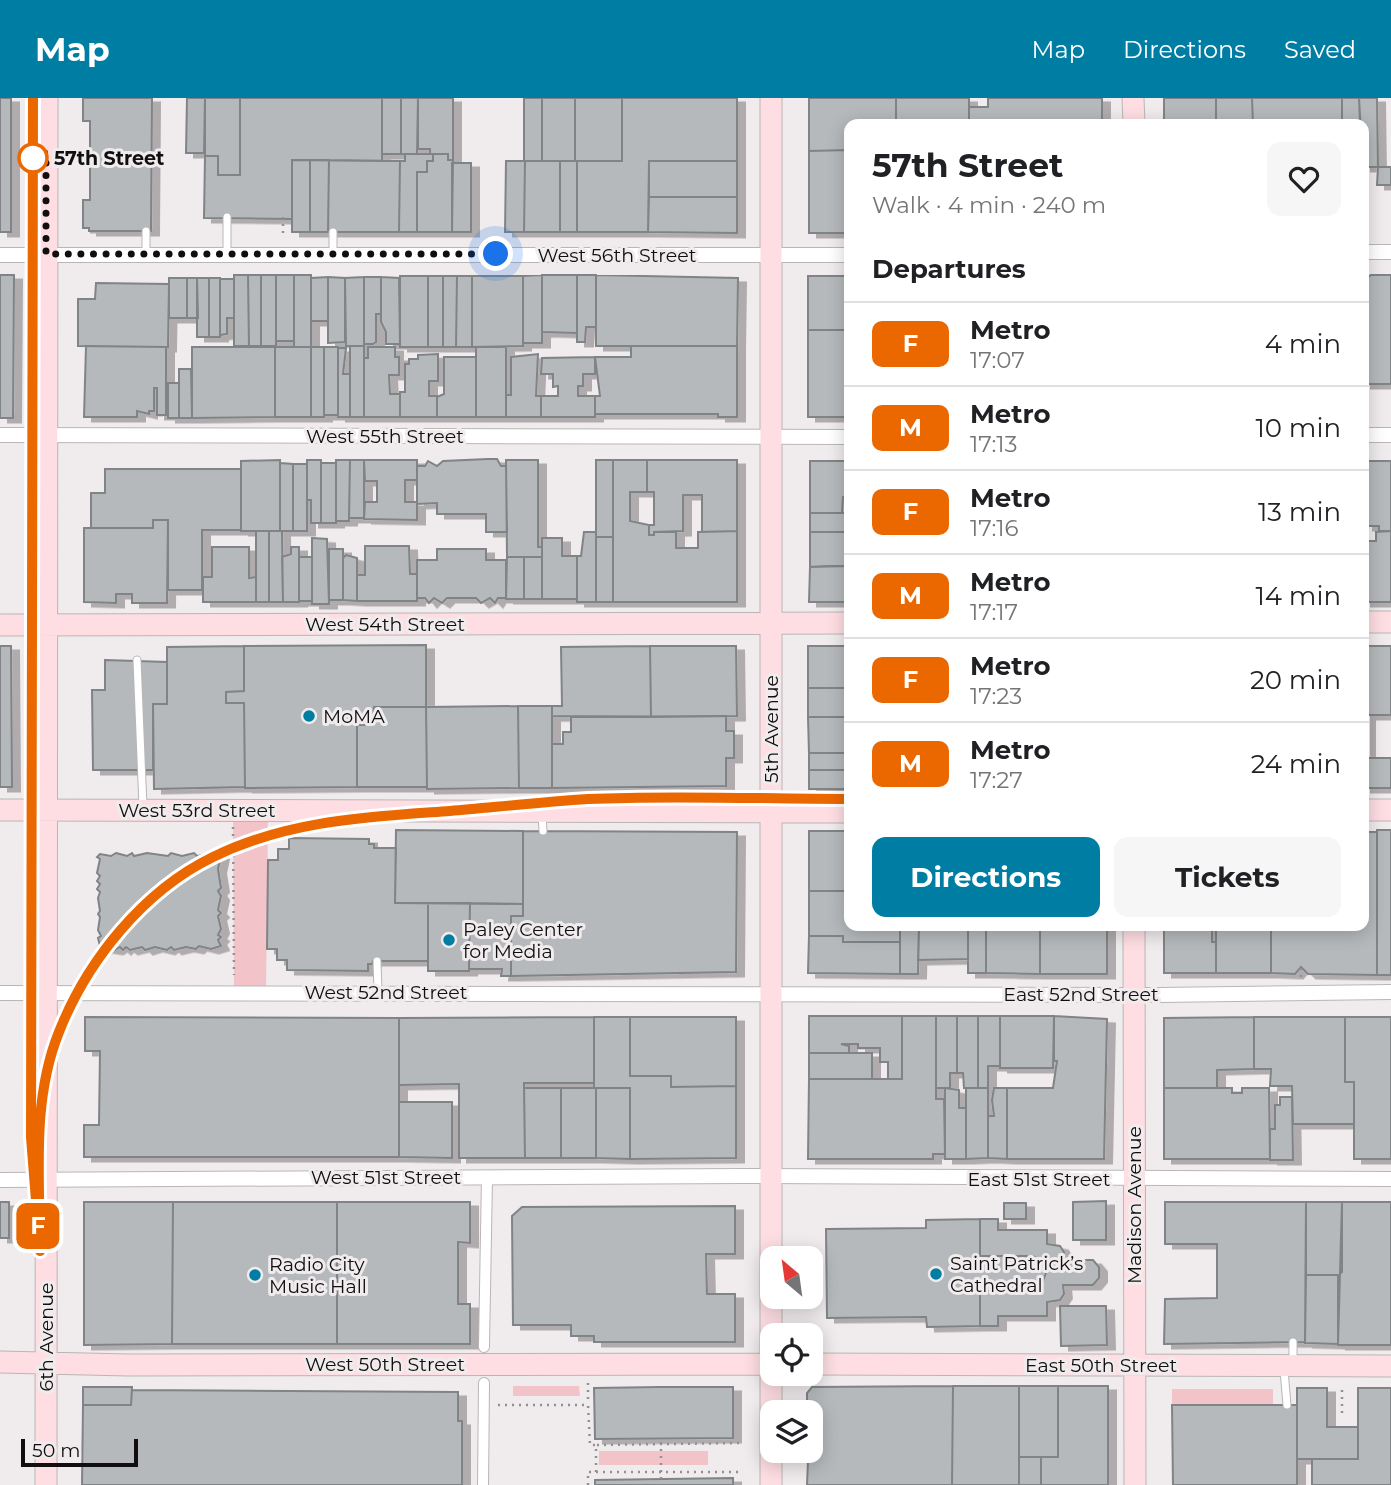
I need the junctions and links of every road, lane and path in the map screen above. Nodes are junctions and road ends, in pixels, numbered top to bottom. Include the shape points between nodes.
1 (47, 98) edge
2 (771, 98) edge
3 (1133, 98) edge
4 (1134, 119) edge
5 (227, 217) dead end
6 (283, 217) dead end
7 (145, 231) dead end
8 (333, 232) dead end
9 (283, 233) dead end
10 (1369, 252) edge
11 (1391, 252) edge
12 (46, 254) junction
13 (227, 254) junction
14 (333, 254) junction
15 (0, 255) edge
16 (146, 255) junction
17 (771, 255) junction
18 (844, 255) edge
19 (0, 435) edge
20 (45, 435) junction
21 (1369, 435) edge
22 (1391, 435) edge
23 (770, 438) junction
24 (844, 438) edge
25 (1369, 622) edge
26 (1391, 622) edge
27 (771, 623) junction
28 (844, 623) edge
29 (0, 625) edge
30 (45, 625) junction
31 (137, 660) dead end
32 (143, 809) junction
33 (0, 810) edge
34 (45, 810) junction
35 (233, 810) junction
36 (1369, 810) edge
37 (1391, 810) edge
38 (771, 812) junction
39 (844, 812) edge
40 (1134, 931) edge
41 (377, 961) dead end
42 (1301, 967) dead end
43 (234, 975) dead end
44 (1301, 977) dead end
45 (378, 992) junction
46 (1391, 992) edge
47 (0, 993) edge
48 (46, 993) junction
49 (771, 993) junction
50 (1134, 994) junction
51 (487, 1177) junction
52 (771, 1177) junction
53 (1391, 1178) edge
54 (1135, 1179) junction
55 (0, 1180) edge
56 (46, 1180) junction
57 (771, 1323) edge
58 (1293, 1342) dead end
59 (484, 1347) dead end
60 (0, 1362) edge
61 (46, 1362) junction
62 (760, 1364) edge
63 (823, 1364) edge
64 (1135, 1366) junction
65 (1288, 1366) junction
66 (1391, 1366) edge
67 (588, 1379) dead end
68 (1342, 1381) dead end
69 (484, 1383) dead end
70 (771, 1386) edge
71 (484, 1405) junction
72 (588, 1405) junction
73 (1287, 1405) dead end
74 (1342, 1413) dead end
75 (661, 1438) dead end
76 (740, 1443) dead end
77 (596, 1445) junction
78 (661, 1445) junction
79 (596, 1472) junction
80 (661, 1472) junction
81 (740, 1472) dead end
82 (661, 1479) dead end
83 (46, 1485) edge
84 (483, 1485) edge
85 (588, 1485) edge
86 (771, 1485) edge
87 (1135, 1485) edge

1 - 12 main road, 6th Avenue
2 - 17 main road, 5th Avenue
3 - 4 main road
5 - 13 lane
6 - 9 path
7 - 16 lane
8 - 14 lane
10 - 11 street
12 - 15 street, West 56th Street
12 - 16 street, West 56th Street
12 - 20 main road, 6th Avenue
13 - 14 street, West 56th Street
13 - 16 street, West 56th Street
14 - 17 street, West 56th Street
17 - 18 street, West 56th Street
17 - 23 main road, 5th Avenue
19 - 20 street, West 55th Street
20 - 23 street, West 55th Street
20 - 30 main road, 6th Avenue
21 - 22 street
23 - 24 street, West 55th Street
23 - 27 main road, 5th Avenue
25 - 26 main road
27 - 28 main road, West 54th Street
27 - 30 main road, West 54th Street
27 - 38 main road, 5th Avenue
29 - 30 main road, West 54th Street
30 - 34 main road, 6th Avenue
31 - 32 lane
32 - 34 main road, West 53rd Street
32 - 35 main road, West 53rd Street
33 - 34 main road, West 53rd Street
34 - 48 main road, 6th Avenue
35 - 38 main road, West 53rd Street via 542,821
35 - 43 path
36 - 37 main road
38 - 39 main road, West 53rd Street
38 - 49 main road, 5th Avenue
40 - 50 main road, Madison Avenue
41 - 45 lane
42 - 44 path
45 - 48 street, West 52nd Street
45 - 49 street, West 52nd Street
46 - 50 street, East 52nd Street
47 - 48 street, West 52nd Street
48 - 56 main road, 6th Avenue
49 - 50 street, East 52nd Street
49 - 52 main road, 5th Avenue
50 - 54 main road, Madison Avenue
51 - 52 street, West 51st Street
51 - 56 street, West 51st Street
51 - 59 street
52 - 54 street, East 51st Street
52 - 57 main road, 5th Avenue
53 - 54 street, East 51st Street
54 - 64 main road, Madison Avenue
55 - 56 street, West 51st Street
56 - 61 main road, 6th Avenue
58 - 65 lane
60 - 61 main road, West 50th Street
61 - 62 main road, West 50th Street
61 - 83 main road, 6th Avenue
63 - 64 main road, East 50th Street
64 - 65 main road, East 50th Street
64 - 87 main road, Madison Avenue
65 - 66 main road, East 50th Street
65 - 73 lane
67 - 72 path
68 - 74 path
69 - 71 street
70 - 86 main road, 5th Avenue
71 - 72 path
71 - 84 street
72 - 77 path via 590,1445
75 - 78 path
76 - 78 path
77 - 78 path
77 - 79 path
78 - 80 path
79 - 80 path
79 - 85 path via 588,1472
80 - 81 path
80 - 82 path

